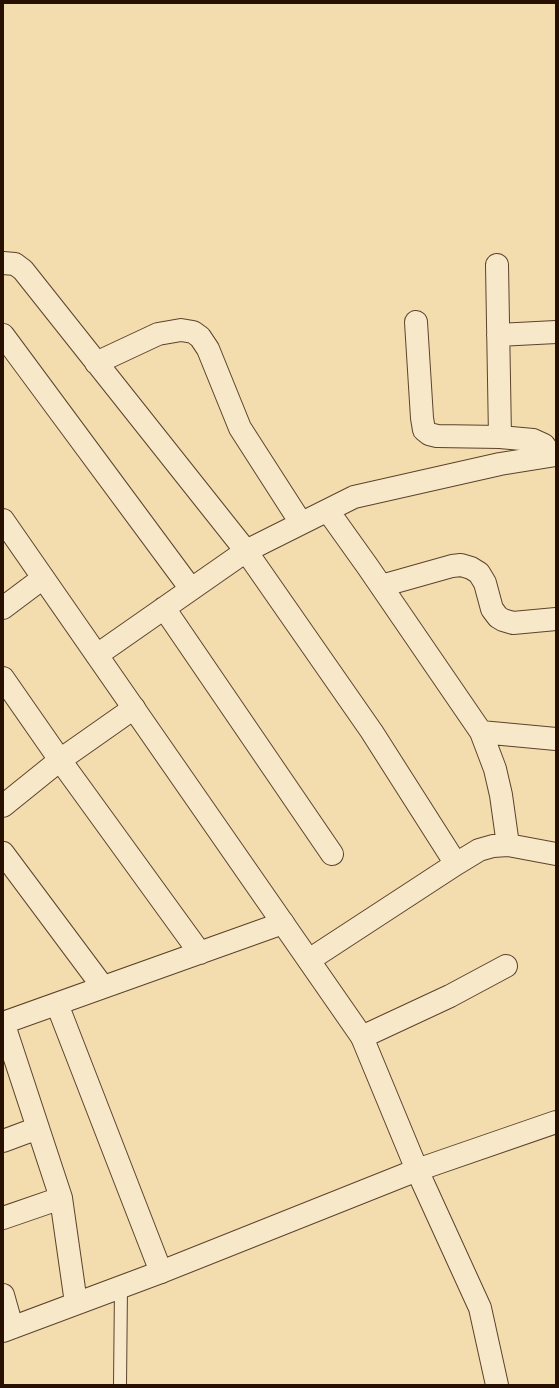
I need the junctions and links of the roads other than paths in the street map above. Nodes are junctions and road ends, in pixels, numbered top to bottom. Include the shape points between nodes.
1 (3, 263) edge
2 (497, 266) dead end
3 (416, 322) dead end
4 (556, 332) edge
5 (3, 335) edge
6 (498, 336) junction
7 (96, 363) junction
8 (500, 437) junction
9 (553, 455) edge
10 (328, 511) junction
11 (3, 520) edge
12 (302, 523) junction
13 (246, 551) junction
14 (43, 578) junction
15 (381, 586) junction
16 (191, 589) junction
17 (3, 608) edge
18 (164, 608) junction
19 (556, 619) edge
20 (97, 655) junction
21 (3, 678) edge
22 (134, 708) junction
23 (481, 732) junction
24 (556, 739) edge
25 (60, 760) junction
26 (3, 806) edge
27 (508, 845) junction
28 (3, 853) edge
29 (332, 854) dead end
30 (556, 854) edge
31 (456, 864) junction
32 (284, 923) junction
33 (200, 953) junction
34 (309, 960) junction
35 (506, 966) dead end
36 (103, 987) junction
37 (57, 1004) junction
38 (3, 1022) edge
39 (362, 1037) junction
40 (556, 1122) edge
41 (38, 1128) junction
42 (3, 1140) edge
43 (417, 1170) junction
44 (61, 1198) junction
45 (3, 1218) edge
46 (161, 1272) junction
47 (121, 1287) junction
48 (3, 1295) edge
49 (76, 1303) junction
50 (7, 1329) edge
51 (120, 1385) edge
52 (497, 1385) edge

1 - 7 street via 15,264 23,270
2 - 6 street
3 - 8 street via 424,430 437,436
4 - 6 street
5 - 16 street
6 - 8 street
7 - 12 street via 158,334 181,330 200,337 208,349 240,428
7 - 13 street
8 - 9 street via 533,440 544,445
9 - 10 street via 500,464 354,497
10 - 12 street
10 - 15 street
11 - 14 street
12 - 13 street
13 - 16 street
13 - 31 street via 372,732
14 - 17 street
14 - 20 street
15 - 19 street via 461,565 479,573 485,583 492,609 503,620 513,623
15 - 23 street
16 - 18 street
18 - 20 street
18 - 29 street
20 - 22 street
21 - 25 street
22 - 25 street
22 - 32 street
23 - 24 street
23 - 27 street via 495,769
25 - 26 street
25 - 33 street
27 - 30 street
27 - 31 street via 479,850
28 - 36 street
31 - 34 street
32 - 33 street
32 - 34 street
33 - 36 street
34 - 39 street
35 - 39 street via 450,996
36 - 37 street
37 - 38 street
37 - 46 street
38 - 41 street
39 - 43 street
40 - 43 street
41 - 42 street
41 - 44 street
43 - 46 street
43 - 52 street via 480,1308
44 - 45 street
44 - 49 street
46 - 47 street
47 - 49 street
47 - 51 lane
48 - 50 street
49 - 50 street

